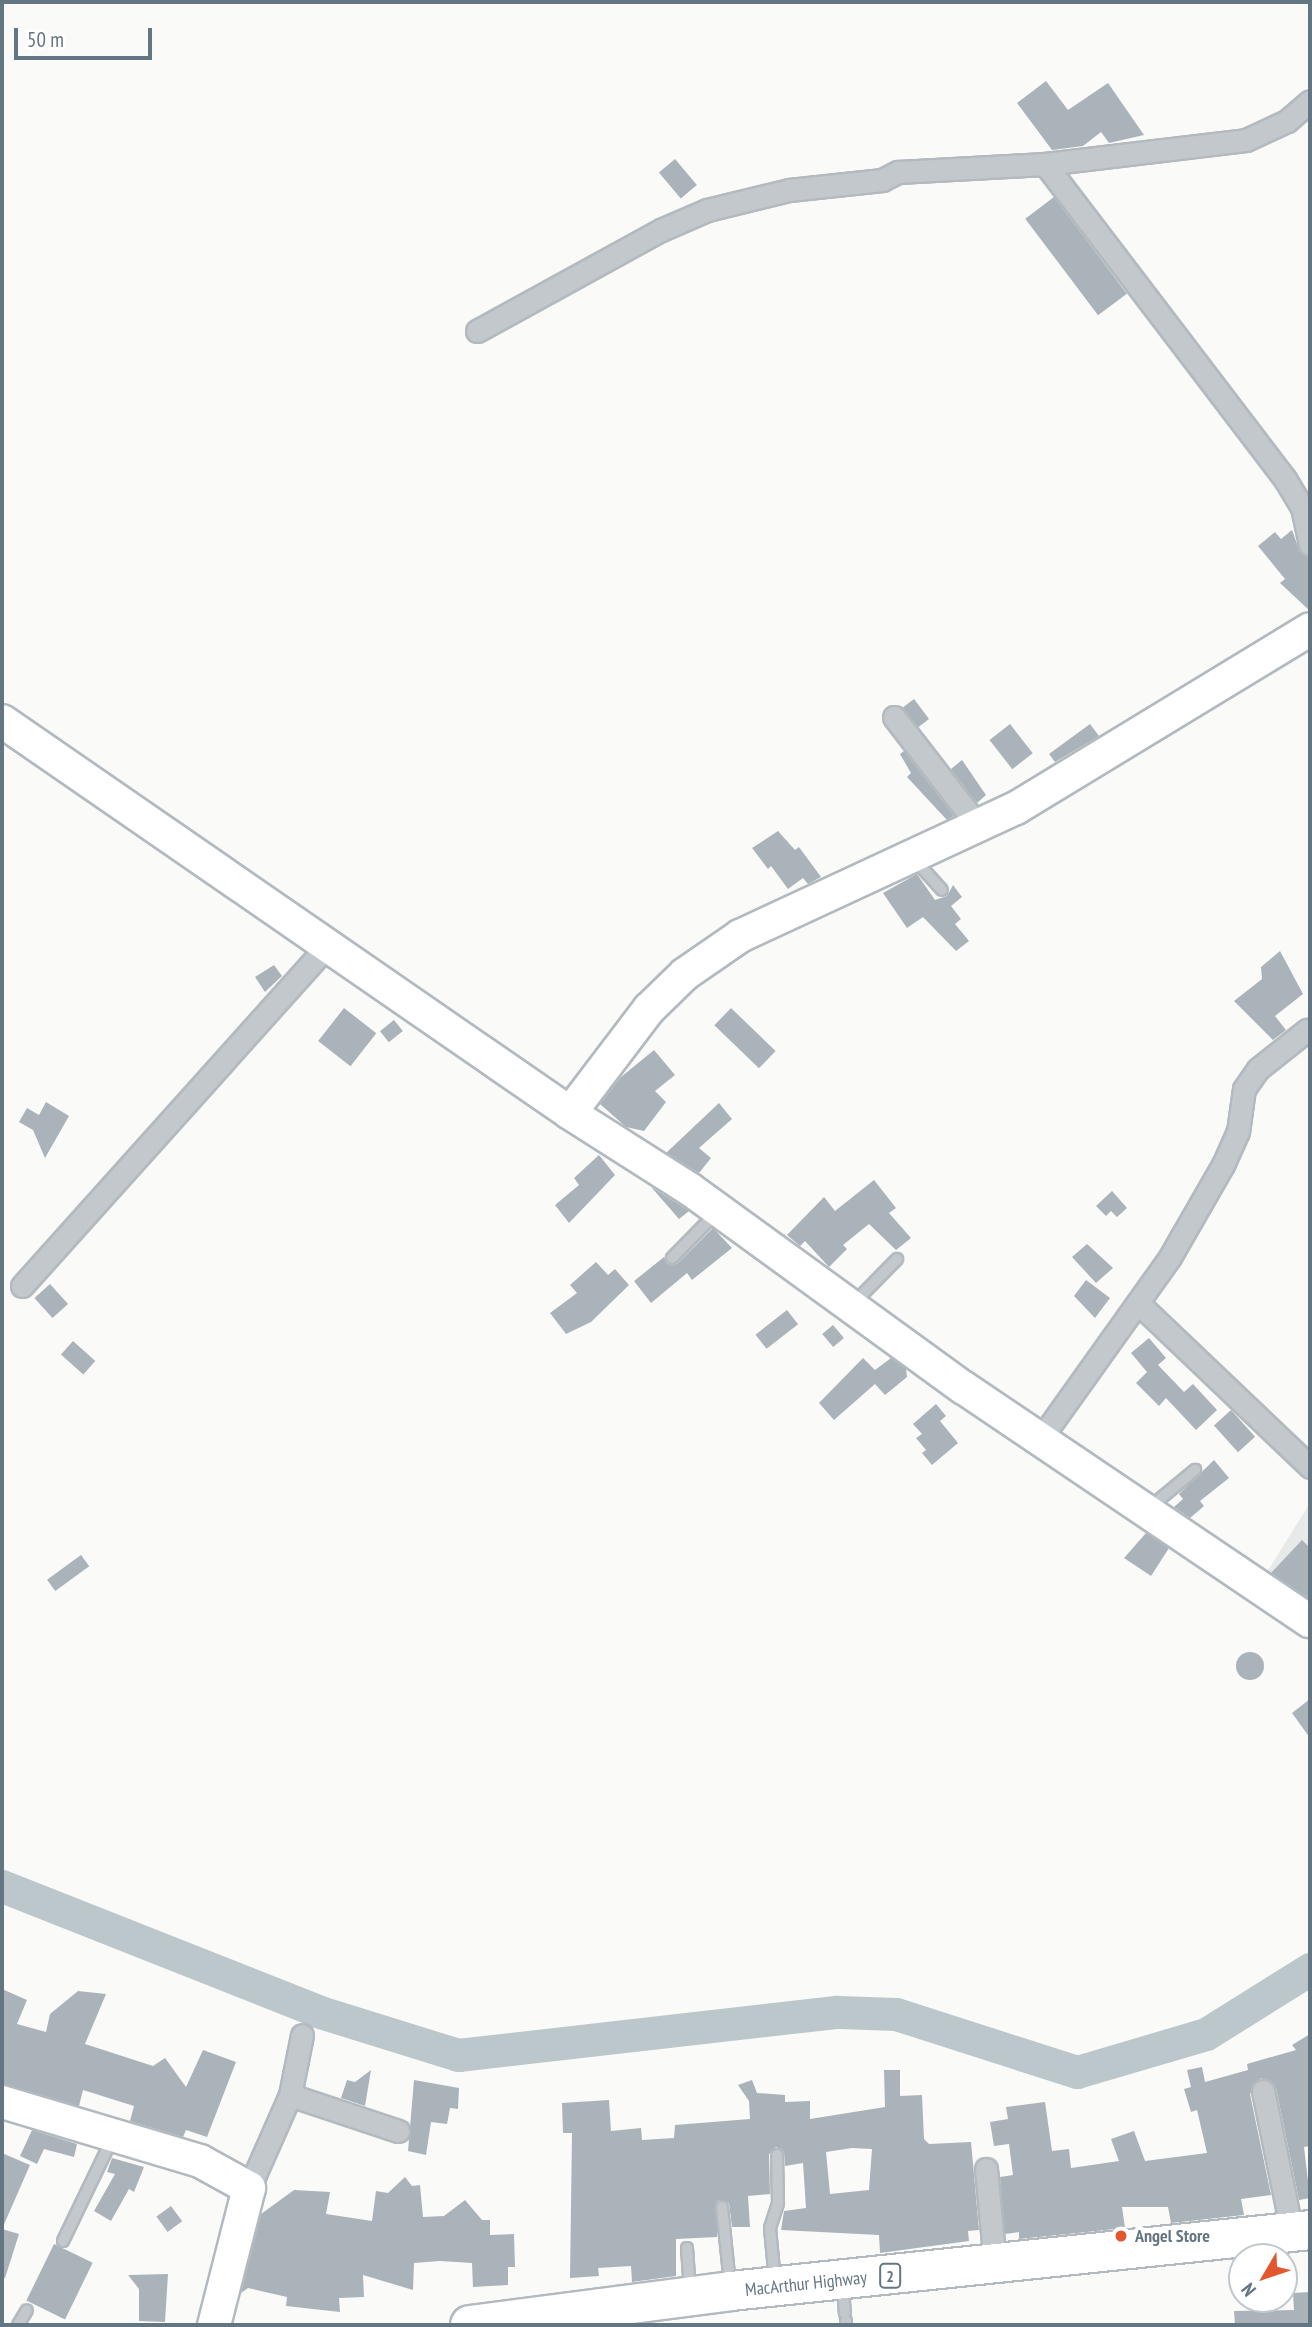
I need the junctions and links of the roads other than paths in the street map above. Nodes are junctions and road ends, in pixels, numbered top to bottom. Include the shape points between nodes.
1 (1310, 101) edge
2 (1045, 164) junction
3 (477, 331) dead end
4 (1310, 544) edge
5 (1310, 629) edge
6 (894, 717) dead end
7 (2, 721) edge
8 (979, 827) junction
9 (911, 855) junction
10 (942, 890) dead end
11 (326, 947) junction
12 (1307, 1030) dead end
13 (570, 1113) junction
14 (719, 1210) junction
15 (672, 1258) dead end
16 (897, 1259) dead end
17 (22, 1286) dead end
18 (1138, 1303) junction
19 (851, 1306) junction
20 (1041, 1438) junction
21 (1310, 1466) edge
22 (1195, 1470) dead end
23 (1149, 1508) junction
24 (1308, 1617) edge
25 (302, 2035) dead end
26 (1263, 2091) dead end
27 (290, 2095) junction
28 (2, 2102) edge
29 (398, 2131) dead end
30 (113, 2137) junction
31 (777, 2155) dead end
32 (986, 2169) dead end
33 (249, 2188) junction
34 (722, 2207) dead end
35 (1301, 2231) edge
36 (63, 2241) dead end
37 (687, 2248) dead end
38 (995, 2264) junction
39 (775, 2287) junction
40 (731, 2291) junction
41 (690, 2298) junction
42 (27, 2309) dead end
43 (845, 2310) edge
44 (18, 2325) edge
45 (214, 2325) edge
46 (470, 2325) edge

1 - 2 street via 1287,121 1246,140
2 - 3 street via 898,172 882,180 789,190 707,210 661,229
2 - 4 street via 1285,479 1302,507
5 - 8 street
6 - 8 street
7 - 11 street
8 - 9 street
9 - 10 lane
9 - 13 street via 740,936 685,974 649,1009
11 - 13 street
11 - 17 street
12 - 18 street via 1258,1069 1244,1089 1238,1132 1223,1165
13 - 14 street
14 - 15 lane
14 - 19 street
16 - 19 lane
18 - 20 street
18 - 21 street
19 - 20 street
20 - 23 street
22 - 23 lane
23 - 24 street
25 - 27 street
26 - 35 street
27 - 29 street
27 - 33 street
28 - 30 street
30 - 33 street via 200,2161
30 - 36 lane
31 - 39 lane via 778,2203 770,2228
32 - 38 street
33 - 45 street
34 - 40 lane
35 - 38 highway, MacArthur Highway / 2
37 - 41 lane
38 - 43 highway, MacArthur Highway / 2
39 - 40 highway, MacArthur Highway / 2
39 - 43 highway, MacArthur Highway / 2
40 - 41 highway, MacArthur Highway / 2
41 - 46 highway, MacArthur Highway / 2
42 - 44 lane

